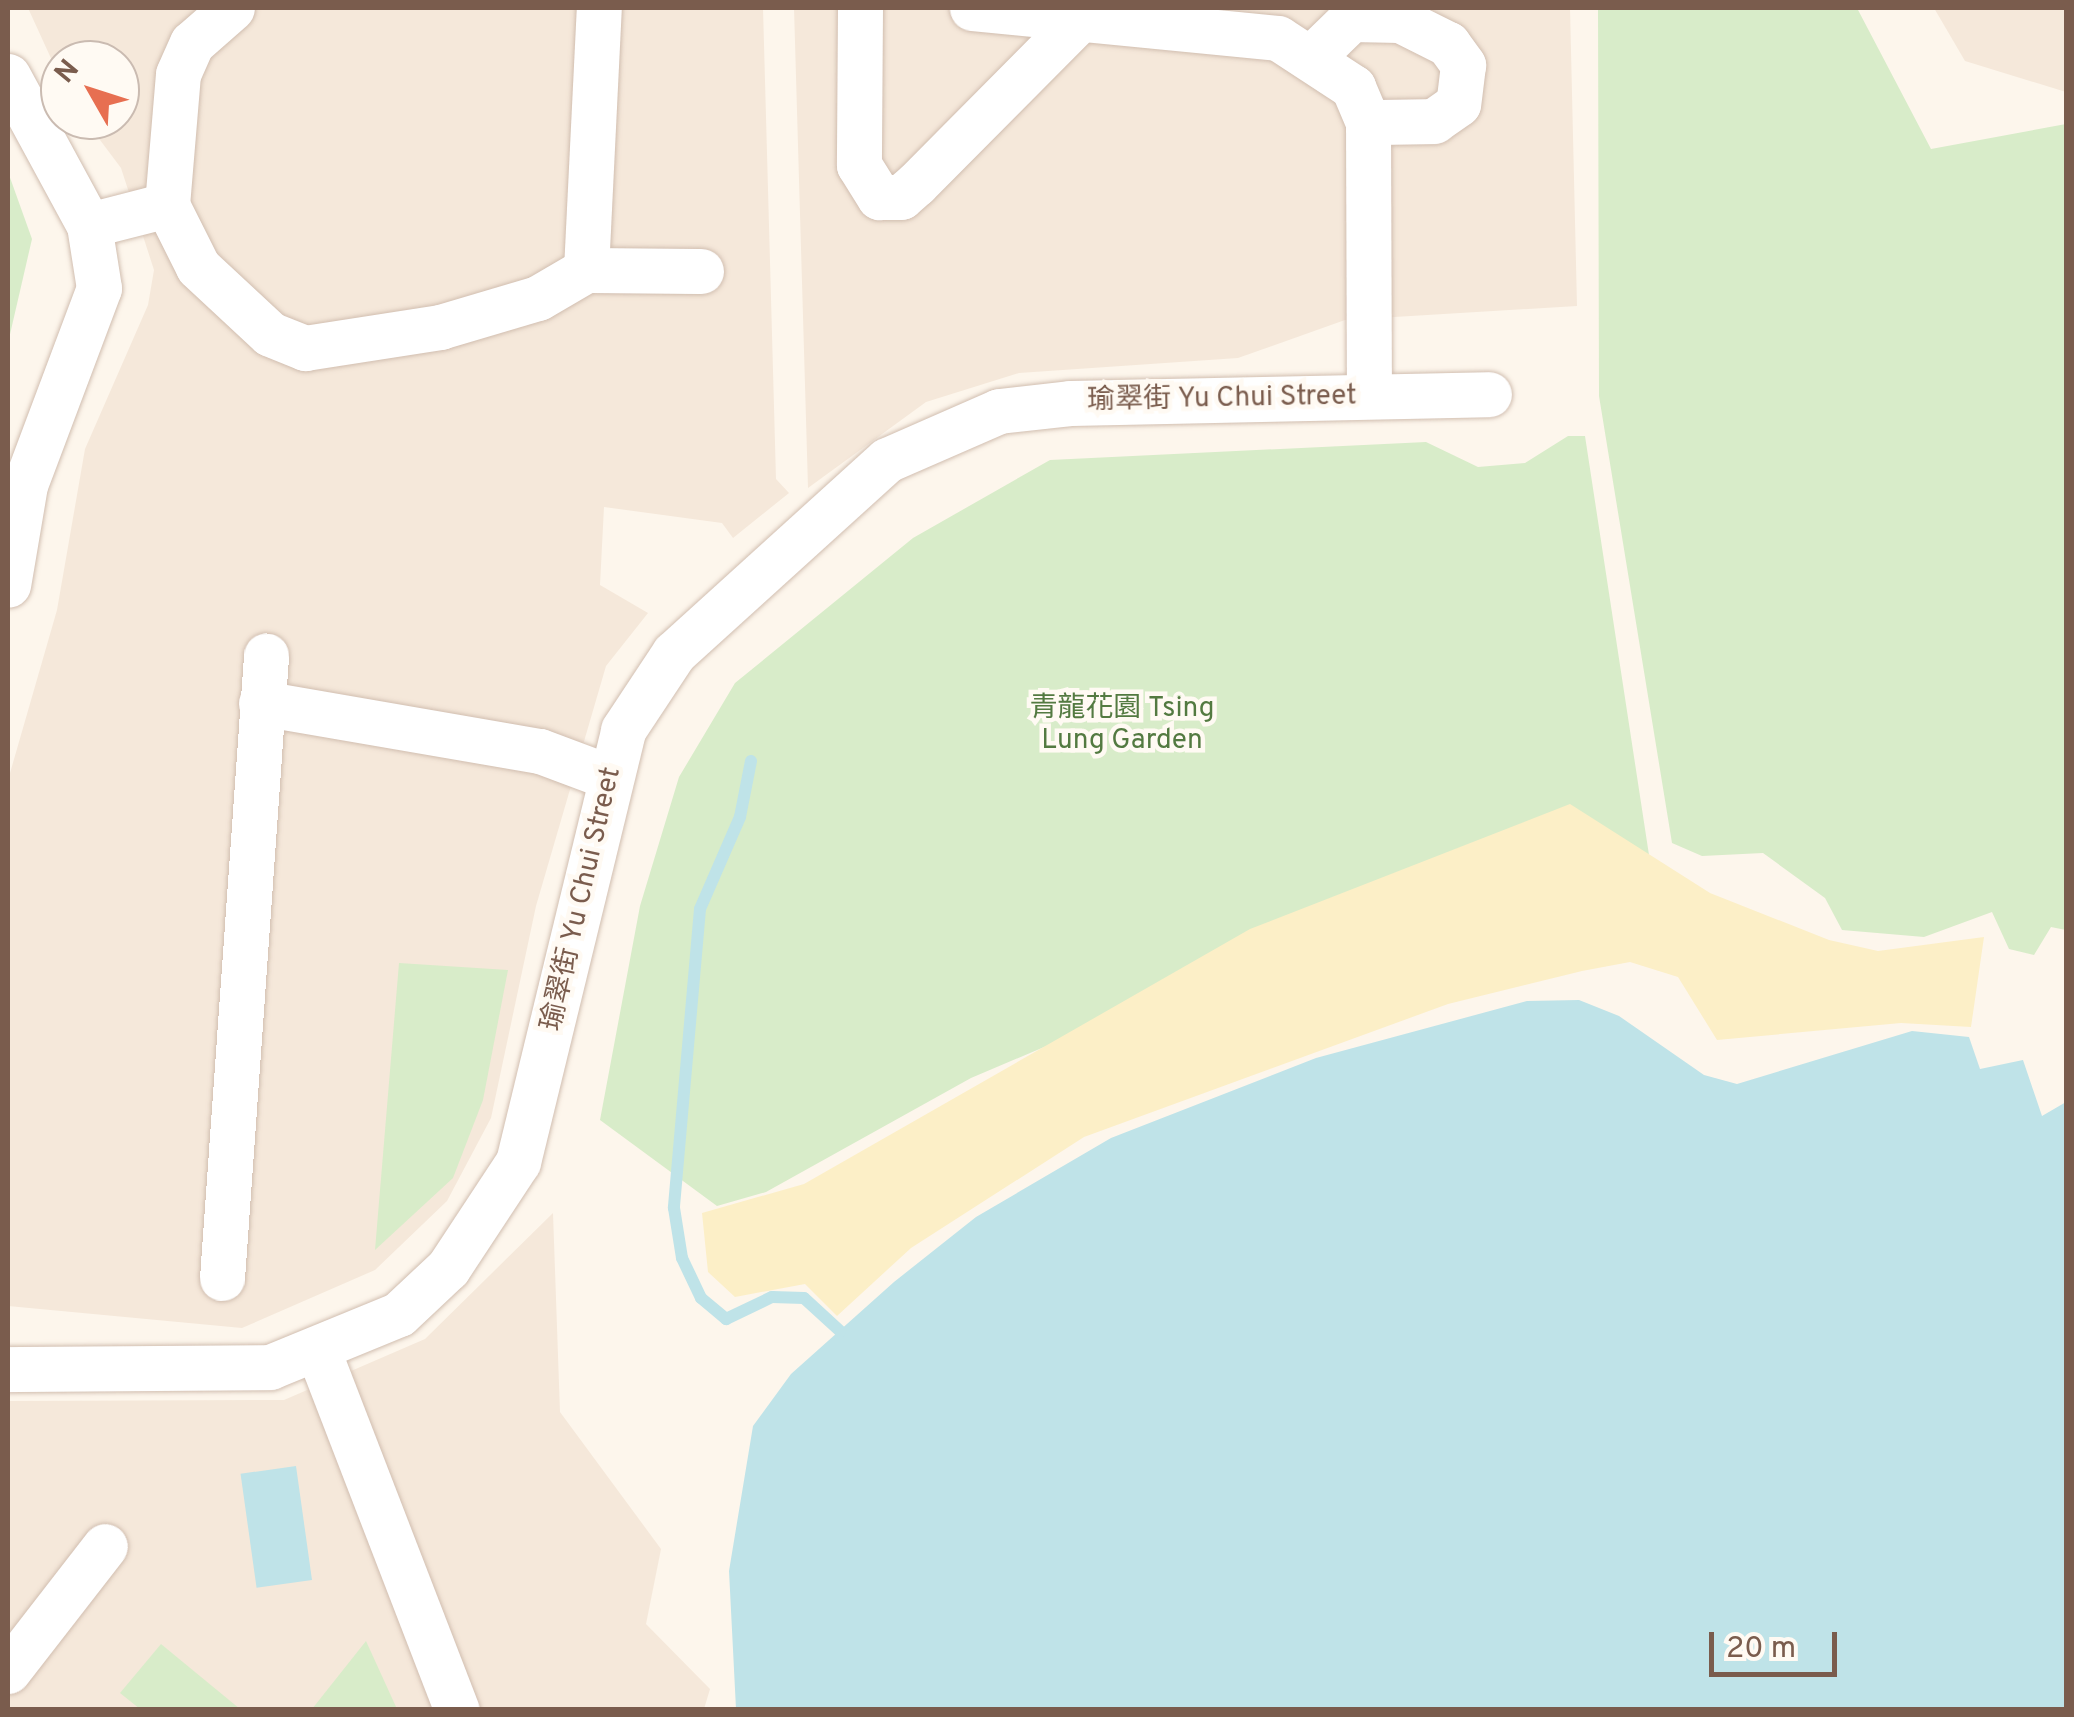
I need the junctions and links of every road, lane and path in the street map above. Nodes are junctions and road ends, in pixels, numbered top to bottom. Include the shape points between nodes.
1 (232, 8) edge
2 (598, 8) edge
3 (860, 8) edge
4 (972, 8) edge
5 (1076, 22) junction
6 (1314, 55) junction
7 (8, 76) edge
8 (1368, 122) junction
9 (167, 206) junction
10 (89, 225) junction
11 (586, 270) junction
12 (700, 270) dead end
13 (1490, 394) dead end
14 (1369, 396) junction
15 (8, 586) edge
16 (266, 656) dead end
17 (261, 704) junction
18 (607, 776) junction
19 (222, 1278) dead end
20 (319, 1353) junction
21 (8, 1370) edge
22 (105, 1546) dead end
23 (8, 1671) edge
24 (457, 1710) edge

1 - 9 street via 192,43 178,74
2 - 11 street
3 - 5 street via 859,165 879,197 902,197
4 - 5 street
5 - 6 street via 1278,38
6 - 8 street via 1362,96
6 - 8 street via 1351,19 1400,20 1448,44 1463,65 1458,104 1434,121
7 - 10 street
8 - 14 street
9 - 10 street
9 - 11 street via 198,267 270,334 305,348 482,316
10 - 15 street via 98,266 93,319 25,486
11 - 12 street
13 - 14 street, 瑜翠街 Yu Chui Street
14 - 18 street, 瑜翠街 Yu Chui Street via 1070,403 937,432 888,460 674,653 623,730
16 - 17 street
17 - 18 street via 540,751
17 - 19 street
18 - 20 street, 瑜翠街 Yu Chui Street via 518,1162 448,1268 399,1314
20 - 21 street, 瑜翠街 Yu Chui Street via 270,1367
20 - 24 street
22 - 23 street

